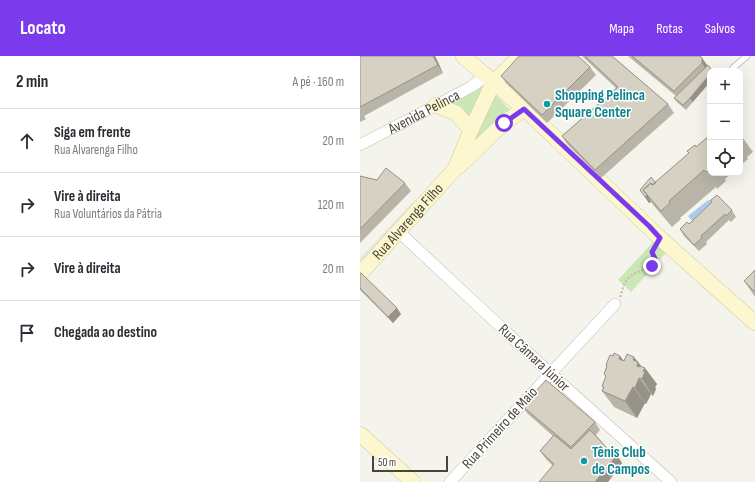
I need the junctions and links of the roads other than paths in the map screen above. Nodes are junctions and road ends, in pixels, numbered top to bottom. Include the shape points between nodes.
1 (463, 56) edge
2 (520, 56) edge
3 (747, 56) edge
4 (733, 68) dead end
5 (489, 80) junction
6 (436, 105) junction
7 (524, 109) junction
8 (471, 130) junction
9 (360, 145) edge
10 (456, 169) junction
11 (399, 232) junction
12 (360, 274) edge
13 (615, 304) road end
14 (755, 322) edge
15 (550, 373) junction
16 (360, 434) edge
17 (413, 482) edge
18 (450, 482) edge
19 (671, 482) edge

1 - 5 main road
2 - 5 main road, Avenida Pelinca
3 - 4 lane
5 - 6 street, Avenida Pelinca
5 - 7 main road
5 - 8 main road, Rua Alvarenga Filho
6 - 8 main road via 456,113
6 - 9 street, Avenida Pelinca
7 - 10 main road, Rua Alvarenga Filho via 504,123
7 - 14 main road via 660,238
8 - 10 main road, Rua Alvarenga Filho
10 - 11 main road, Rua Alvarenga Filho
11 - 12 main road, Rua Alvarenga Filho
11 - 15 street, Rua Câmara Júnior
13 - 15 street, Rua Primeiro de Maio
15 - 18 street, Rua Primeiro de Maio
15 - 19 street, Rua Câmara Júnior
16 - 17 main road

